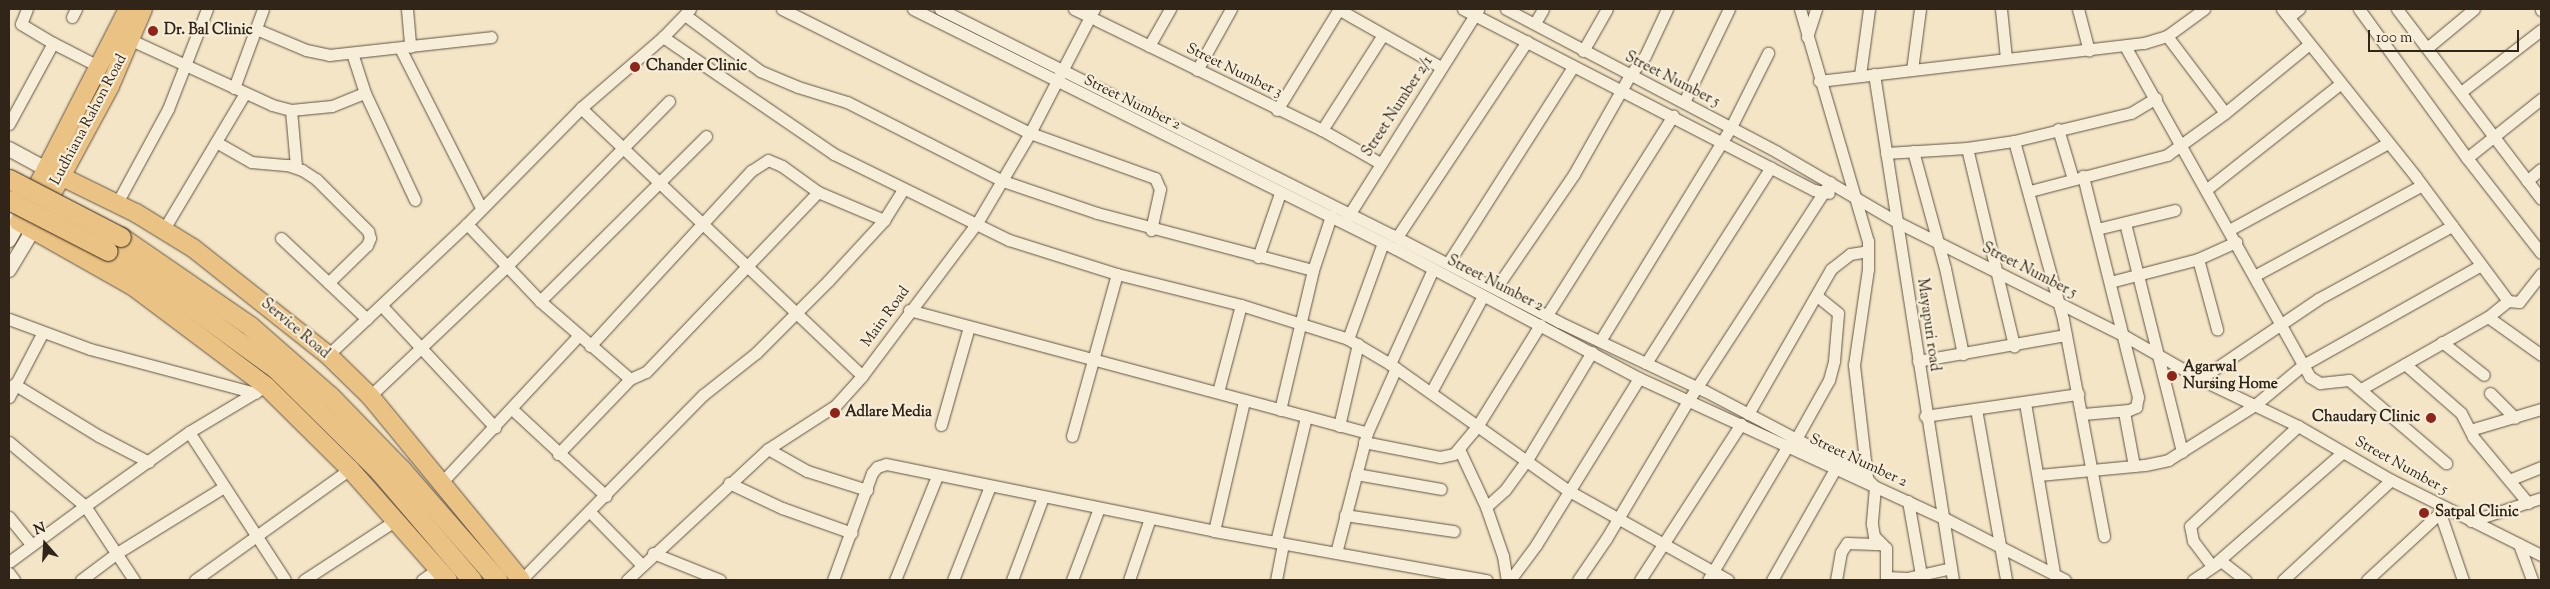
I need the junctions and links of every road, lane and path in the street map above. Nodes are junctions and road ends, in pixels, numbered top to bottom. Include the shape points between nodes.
1 (27, 9) edge
2 (128, 9) edge
3 (143, 9) edge
4 (207, 9) edge
5 (264, 9) edge
6 (407, 9) edge
7 (782, 9) edge
8 (913, 9) edge
9 (940, 9) edge
10 (1074, 9) edge
11 (1170, 9) edge
12 (1231, 9) edge
13 (1339, 9) edge
14 (1464, 9) edge
15 (1506, 9) edge
16 (1543, 9) edge
17 (1607, 9) edge
18 (1667, 9) edge
19 (1729, 9) edge
20 (1800, 9) edge
21 (1816, 9) edge
22 (1869, 9) edge
23 (1920, 9) edge
24 (2001, 9) edge
25 (2078, 9) edge
26 (2204, 9) edge
27 (2299, 9) edge
28 (2359, 9) edge
29 (2397, 9) edge
30 (2474, 9) edge
31 (688, 12) edge
32 (1477, 12) edge
33 (1092, 13) edge
34 (2286, 13) edge
35 (1535, 23) junction
36 (256, 30) junction
37 (2541, 30) edge
38 (1382, 36) junction
39 (2166, 36) junction
40 (490, 37) dead end
41 (663, 37) junction
42 (1807, 37) junction
43 (130, 40) junction
44 (1527, 42) junction
45 (52, 43) junction
46 (2308, 45) junction
47 (1149, 46) junction
48 (2125, 46) junction
49 (405, 48) junction
50 (2427, 48) junction
51 (1583, 51) junction
52 (2089, 51) junction
53 (352, 53) junction
54 (1768, 53) dead end
55 (2006, 58) junction
56 (187, 66) junction
57 (100, 67) junction
58 (1441, 67) junction
59 (1573, 67) junction
60 (1197, 70) junction
61 (1912, 70) junction
62 (1062, 71) junction
63 (1874, 74) junction
64 (1630, 75) junction
65 (1860, 75) junction
66 (1819, 81) junction
67 (1056, 82) junction
68 (2340, 84) junction
69 (239, 90) junction
70 (1621, 90) junction
71 (2461, 92) junction
72 (365, 93) junction
73 (2156, 98) junction
74 (2541, 99) edge
75 (669, 101) dead end
76 (1684, 102) junction
77 (581, 108) junction
78 (291, 110) junction
79 (1278, 110) junction
80 (2225, 113) junction
81 (1673, 116) junction
82 (9, 124) edge
83 (1731, 127) junction
84 (2058, 129) junction
85 (1322, 130) junction
86 (1030, 133) junction
87 (2493, 135) junction
88 (706, 136) dead end
89 (2014, 140) junction
90 (1721, 141) junction
91 (216, 142) junction
92 (2388, 143) junction
93 (2181, 146) junction
94 (622, 148) junction
95 (1967, 148) junction
96 (9, 149) edge
97 (1913, 150) junction
98 (1886, 152) junction
99 (2467, 158) junction
100 (1380, 163) junction
101 (296, 166) junction
102 (1771, 167) junction
103 (2541, 169) edge
104 (53, 172) junction
105 (2078, 177) junction
106 (9, 179) edge
107 (1003, 181) junction
108 (2528, 181) junction
109 (1830, 182) junction
110 (661, 184) junction
111 (2422, 185) junction
112 (903, 189) junction
113 (2207, 189) junction
114 (2030, 191) junction
115 (818, 192) junction
116 (1822, 192) junction
117 (1280, 193) junction
118 (1843, 193) junction
119 (2541, 199) edge
120 (9, 200) edge
121 (414, 200) dead end
122 (1856, 200) junction
123 (117, 203) junction
124 (481, 208) junction
125 (2175, 210) dead end
126 (1331, 216) junction
127 (1347, 218) junction
128 (884, 220) junction
129 (20, 223) edge
130 (977, 223) junction
131 (1900, 223) junction
132 (2125, 223) junction
133 (467, 224) junction
134 (703, 224) junction
135 (2452, 226) junction
136 (164, 229) junction
137 (2097, 229) junction
138 (1151, 230) junction
139 (2229, 230) junction
140 (1396, 237) junction
141 (281, 238) dead end
142 (9, 240) edge
143 (1938, 242) junction
144 (2236, 242) junction
145 (1383, 243) junction
146 (1868, 251) junction
147 (2541, 253) edge
148 (1258, 257) junction
149 (2198, 259) junction
150 (1448, 263) junction
151 (2481, 265) junction
152 (505, 268) junction
153 (748, 268) junction
154 (1433, 269) junction
155 (9, 270) edge
156 (1313, 270) junction
157 (1996, 272) junction
158 (1117, 274) junction
159 (2138, 275) junction
160 (2254, 276) junction
161 (2540, 280) edge
162 (2110, 282) junction
163 (328, 283) junction
164 (1496, 288) junction
165 (1483, 296) junction
166 (1816, 296) junction
167 (540, 301) junction
168 (2058, 302) junction
169 (2508, 302) junction
170 (1241, 305) junction
171 (382, 306) junction
172 (909, 310) junction
173 (795, 314) junction
174 (2488, 317) junction
175 (9, 318) edge
176 (367, 319) junction
177 (1544, 320) junction
178 (1298, 322) junction
179 (2279, 324) junction
180 (969, 327) junction
181 (2217, 329) dead end
182 (42, 332) junction
183 (2066, 335) junction
184 (2124, 335) junction
185 (578, 336) junction
186 (1353, 341) junction
187 (1600, 341) junction
188 (2442, 342) junction
189 (590, 346) junction
190 (2014, 346) junction
191 (423, 348) junction
192 (1592, 352) junction
193 (1963, 354) junction
194 (328, 355) junction
195 (2158, 355) junction
196 (2541, 355) edge
197 (1096, 359) junction
198 (1918, 361) junction
199 (1646, 363) junction
200 (2405, 364) junction
201 (2303, 365) junction
202 (1394, 366) junction
203 (2484, 374) dead end
204 (862, 376) junction
205 (1639, 378) junction
206 (630, 379) junction
207 (2200, 379) junction
208 (14, 384) junction
209 (1697, 387) junction
210 (2361, 389) junction
211 (260, 390) junction
212 (1218, 392) junction
213 (1431, 392) junction
214 (2490, 393) dead end
215 (2078, 394) junction
216 (370, 396) junction
217 (9, 398) edge
218 (1244, 400) junction
219 (1688, 401) junction
220 (2024, 403) junction
221 (2255, 405) junction
222 (512, 409) junction
223 (1976, 409) junction
224 (2541, 409) edge
225 (1280, 410) junction
226 (2124, 412) junction
227 (1748, 414) junction
228 (2083, 414) junction
229 (1925, 416) junction
230 (1306, 417) junction
231 (2515, 418) junction
232 (1741, 424) junction
233 (941, 425) dead end
234 (1478, 425) junction
235 (1339, 426) junction
236 (2298, 426) junction
237 (495, 427) junction
238 (2470, 430) junction
239 (190, 432) junction
240 (1072, 436) dead end
241 (1366, 438) junction
242 (9, 442) edge
243 (1792, 442) junction
244 (768, 449) junction
245 (1459, 449) junction
246 (2182, 452) junction
247 (2343, 452) junction
248 (558, 454) junction
249 (1527, 460) junction
250 (149, 462) junction
251 (2446, 463) dead end
252 (2134, 466) junction
253 (2541, 467) edge
254 (2093, 468) junction
255 (350, 469) junction
256 (1835, 469) junction
257 (1356, 474) junction
258 (2039, 475) junction
259 (937, 476) junction
260 (1867, 478) junction
261 (2391, 480) junction
262 (2509, 480) junction
263 (442, 482) junction
264 (729, 483) junction
265 (990, 486) junction
266 (224, 487) junction
267 (1876, 487) junction
268 (1441, 489) dead end
269 (867, 490) junction
270 (1569, 491) junction
271 (606, 496) junction
272 (1043, 497) junction
273 (2541, 498) edge
274 (1908, 501) junction
275 (2528, 503) junction
276 (85, 506) junction
277 (1486, 507) junction
278 (1099, 508) junction
279 (2442, 510) junction
280 (590, 512) junction
281 (1345, 515) junction
282 (9, 517) edge
283 (1150, 518) junction
284 (1944, 518) junction
285 (1618, 519) junction
286 (396, 520) junction
287 (2471, 521) junction
288 (1214, 531) junction
289 (1454, 531) dead end
290 (852, 533) junction
291 (2104, 536) dead end
292 (256, 537) junction
293 (1280, 543) junction
294 (1882, 544) junction
295 (2519, 544) junction
296 (32, 545) junction
297 (1664, 546) junction
298 (2000, 546) junction
299 (117, 553) junction
300 (653, 553) junction
301 (2540, 553) edge
302 (1336, 554) junction
303 (9, 562) edge
304 (641, 564) junction
305 (2215, 564) junction
306 (1951, 568) junction
307 (9, 572) edge
308 (2054, 573) junction
309 (443, 575) edge
310 (1710, 576) edge
311 (1922, 577) edge
312 (1886, 578) edge
313 (14, 580) edge
314 (81, 580) edge
315 (134, 580) edge
316 (195, 580) edge
317 (285, 580) edge
318 (304, 580) edge
319 (422, 580) edge
320 (472, 580) edge
321 (498, 580) edge
322 (521, 580) edge
323 (627, 580) edge
324 (720, 580) edge
325 (833, 580) edge
326 (895, 580) edge
327 (952, 580) edge
328 (1012, 580) edge
329 (1072, 580) edge
330 (1129, 580) edge
331 (1276, 580) edge
332 (1487, 580) edge
333 (1508, 580) edge
334 (1578, 580) edge
335 (1640, 580) edge
336 (1728, 580) edge
337 (1772, 580) edge
338 (1836, 580) edge
339 (1953, 580) edge
340 (2006, 580) edge
341 (2065, 580) edge
342 (2193, 580) edge
343 (2245, 580) edge
344 (2283, 580) edge
345 (2367, 580) edge
346 (2462, 580) edge
347 (2532, 580) edge

1 - 45 street via 21,21 23,27
2 - 57 main road, Ludhiana Rahon Road
3 - 43 main road, Ludhiana Rahon Road
4 - 56 street
5 - 36 street
6 - 49 street
7 - 86 street
8 - 67 street, Street Number 2
9 - 62 street
10 - 33 street, Street Number 3
11 - 47 street
12 - 60 street
13 - 38 street
13 - 79 street
14 - 32 street
15 - 35 street, Street Number 5
16 - 35 street
17 - 51 street
18 - 64 street via 1645,56
19 - 76 street
20 - 42 street
21 - 42 street
22 - 65 street
23 - 61 street
24 - 55 street
25 - 52 street
26 - 39 street
27 - 34 street
28 - 99 street
29 - 50 street
30 - 50 street
31 - 41 street
31 - 107 street via 760,71 847,102
32 - 44 street
32 - 58 street, Street Number 2/1
33 - 47 street, Street Number 3
33 - 62 street, Main Road
34 - 46 street
35 - 51 street, Street Number 5
36 - 53 street via 320,54
36 - 69 street
37 - 71 street
38 - 58 street
38 - 85 street
39 - 48 street
39 - 80 street
40 - 49 street
41 - 77 street
41 - 112 street via 794,129 834,154
42 - 66 street
43 - 56 street
43 - 104 main road, Ludhiana Rahon Road via 110,86
44 - 59 street
44 - 140 street
45 - 57 street
45 - 82 street
46 - 68 street
46 - 80 street
47 - 60 street, Street Number 3
48 - 52 street
48 - 73 street
49 - 53 street
49 - 124 street
50 - 71 street
51 - 64 street, Street Number 5
52 - 55 street
53 - 72 street
54 - 83 street
55 - 61 street
56 - 69 street
56 - 123 street via 154,138
57 - 104 main road, Ludhiana Rahon Road
58 - 100 street, Street Number 2/1
59 - 70 street
59 - 150 street
60 - 79 street, Street Number 3
61 - 63 street
62 - 67 street, Main Road
62 - 127 street
63 - 65 street
63 - 98 street, Mayapuri road
64 - 70 street
64 - 76 street, Street Number 5
65 - 66 street
66 - 122 street
67 - 86 street, Main Road
67 - 117 street, Street Number 2
68 - 92 street
68 - 113 street
69 - 78 street
69 - 91 street
70 - 81 street
70 - 164 street via 1574,174
71 - 87 street
72 - 78 street via 332,106
72 - 121 street
73 - 84 street via 2131,113
73 - 93 street
74 - 87 street
75 - 94 street
76 - 83 street, Street Number 5
77 - 94 street
77 - 124 street
78 - 101 street
79 - 85 street, Street Number 3
80 - 93 street
81 - 90 street
81 - 177 street
83 - 90 street
83 - 109 street, Street Number 5
84 - 89 street
84 - 105 street
85 - 100 street, Street Number 3
86 - 107 street, Main Road
86 - 138 street via 1155,178 1160,189
87 - 99 street
87 - 108 street
88 - 110 street
89 - 95 street
89 - 114 street
90 - 102 street
90 - 187 street
91 - 101 street via 251,162
91 - 136 street
92 - 111 street
92 - 139 street
93 - 105 street via 2167,155
93 - 113 street
94 - 110 street
94 - 152 street
95 - 97 street
95 - 157 street
96 - 104 street, Service Road
97 - 98 street
97 - 143 street
98 - 131 street, Mayapuri road
99 - 147 street
100 - 127 street, Street Number 2/1
101 - 163 street via 316,179 368,231 370,238 367,245
102 - 116 street
102 - 199 street
103 - 108 street
104 - 123 main road, Service Road
104 - 129 main road, Ludhiana Rahon Road
105 - 114 street
105 - 137 street
106 - 321 highway, bridge via 121,238 242,320 330,396 401,469
107 - 130 street, Main Road
107 - 138 street
108 - 119 street
109 - 116 street
109 - 118 street, Street Number 5
110 - 134 street
110 - 167 street
111 - 135 street
111 - 160 street
112 - 128 street
112 - 130 street
113 - 139 street
114 - 168 street
115 - 128 street
115 - 134 street via 768,160 751,170
115 - 153 street
116 - 118 street
116 - 209 street
117 - 126 street, Street Number 2
117 - 148 street
118 - 122 street, Street Number 5
120 - 320 highway, bridge via 108,251 276,368 380,472
122 - 131 street, Street Number 5
122 - 146 street
123 - 136 main road, Service Road
124 - 133 street
125 - 132 street
126 - 127 street, Street Number 2
126 - 156 street
127 - 140 street
127 - 145 street, Street Number 2
128 - 173 street
129 - 142 street
129 - 155 street
129 - 211 main road via 134,287
130 - 158 street via 1009,240
130 - 172 street, Main Road
131 - 143 street, Street Number 5
131 - 198 street, Mayapuri road
132 - 137 street
132 - 159 street
133 - 152 street
133 - 171 street
134 - 153 street
134 - 189 street
135 - 151 street
135 - 179 street via 2361,274
136 - 194 main road, Service Road via 227,272
137 - 162 street
138 - 148 street
139 - 144 street
140 - 150 street
141 - 163 street
143 - 157 street, Street Number 5
143 - 193 street
144 - 149 street
144 - 160 street
145 - 154 street, Street Number 2
145 - 186 street
146 - 166 street via 1850,254 1837,262
146 - 260 street via 1854,365
148 - 156 street
149 - 159 street
149 - 181 street
150 - 164 street
151 - 169 street
151 - 201 street
152 - 167 street
152 - 191 street
153 - 173 street
153 - 206 street via 646,372
154 - 165 street, Street Number 2
154 - 202 street
156 - 178 street
157 - 168 street, Street Number 5
157 - 190 street
158 - 170 street
158 - 197 street
159 - 162 street
159 - 195 street
160 - 179 street
161 - 169 street via 2519,302
162 - 184 street
163 - 176 street
164 - 177 street
165 - 177 street, Street Number 2
165 - 213 street
166 - 227 street
166 - 243 street via 1838,313 1834,361 1829,380
167 - 185 street
168 - 183 street
168 - 184 street, Street Number 5
169 - 174 street
170 - 178 street
170 - 212 street
171 - 176 street
171 - 191 street
172 - 180 street
172 - 204 street, Main Road
173 - 204 street
173 - 271 street via 756,353 703,395
174 - 188 street
174 - 196 street
175 - 182 street
176 - 194 street
177 - 187 street
177 - 192 street, Street Number 2
177 - 234 street
178 - 186 street
178 - 225 street
179 - 201 street
179 - 207 street
180 - 197 street
180 - 233 street
182 - 208 street
182 - 211 street via 90,349
183 - 190 street
183 - 215 street
184 - 195 street, Street Number 5
184 - 226 street via 2138,397 2136,407
185 - 189 street
185 - 222 street
186 - 202 street
186 - 235 street
187 - 199 street
188 - 200 street
188 - 203 street
189 - 206 street
190 - 193 street
191 - 216 street
191 - 237 street
192 - 205 street, Street Number 2
192 - 249 street
193 - 198 street
194 - 216 main road, Service Road
195 - 207 street, Street Number 5
195 - 246 street
197 - 212 street
197 - 240 street
198 - 229 street, Mayapuri road
199 - 209 street
200 - 210 street
200 - 238 street via 2457,408
201 - 210 street via 2314,381 2346,379
201 - 221 street
202 - 213 street
202 - 241 street
204 - 244 street, Main Road via 836,405
205 - 219 street, Street Number 2
205 - 270 street
206 - 248 street
207 - 221 street, Street Number 5
208 - 217 street
208 - 250 street via 99,436
209 - 219 street
209 - 227 street
210 - 251 street
211 - 239 street
211 - 255 main road
212 - 218 street
213 - 234 street
214 - 231 street
215 - 220 street
215 - 228 street
216 - 263 main road, Service Road
218 - 225 street
218 - 288 street
219 - 232 street, Street Number 2
219 - 285 street
220 - 223 street
220 - 258 street
221 - 236 street, Street Number 5
221 - 246 street
222 - 237 street
222 - 248 street
223 - 229 street
223 - 298 street
224 - 231 street
225 - 230 street
226 - 228 street
226 - 252 street
227 - 243 street
228 - 254 street
229 - 284 street, Mayapuri road
230 - 235 street
230 - 293 street
231 - 238 street
232 - 243 street, Street Number 2
232 - 297 street
234 - 245 street
234 - 249 street
235 - 241 street
236 - 247 street, Street Number 5
236 - 305 street via 2190,526 2193,541
237 - 263 street
238 - 262 street
239 - 250 street
239 - 266 street
241 - 245 street via 1440,457 1448,457
241 - 257 street
242 - 276 street
243 - 256 street, Street Number 2
243 - 260 street
243 - 310 street
244 - 264 street, Main Road
244 - 269 street via 808,471
245 - 277 street
246 - 252 street via 2159,463
247 - 261 street, Street Number 5
247 - 305 street
248 - 271 street
249 - 270 street
249 - 277 street via 1505,490
250 - 276 street
252 - 254 street
253 - 262 street
254 - 258 street
254 - 291 street
255 - 286 main road
255 - 292 street
256 - 267 street, Street Number 2
256 - 337 street
257 - 268 street
257 - 281 street
258 - 308 street
259 - 265 street
259 - 269 street via 882,464 872,473
259 - 326 street
260 - 267 street
261 - 279 street, Street Number 5
261 - 344 street
262 - 275 street
263 - 322 main road, Service Road
264 - 290 street via 782,508
264 - 300 street, Main Road
265 - 272 street
265 - 327 street
266 - 292 street
266 - 299 street
267 - 274 street, Street Number 2
267 - 294 street via 1872,524 1874,536
269 - 290 street
270 - 285 street
270 - 333 street via 1536,545
271 - 280 street
272 - 278 street
272 - 328 street
273 - 275 street
274 - 284 street, Street Number 2
274 - 311 street
275 - 287 street
276 - 296 street
276 - 299 street
277 - 333 street
278 - 283 street
278 - 329 street
279 - 287 street, Street Number 5
279 - 345 street
279 - 346 street
280 - 304 street
280 - 322 street
281 - 289 street
281 - 302 street
282 - 296 street
283 - 288 street
283 - 330 street
284 - 298 street, Street Number 2
284 - 306 street, Mayapuri road
285 - 297 street
285 - 334 street
286 - 309 main road
286 - 318 street
287 - 295 street, Street Number 5
288 - 293 street
290 - 325 street
292 - 316 street
292 - 317 street
293 - 302 street
293 - 331 street
294 - 312 street via 1888,555
294 - 338 street via 1855,541 1845,545
295 - 301 street, Street Number 5
295 - 347 street
296 - 303 street
297 - 310 street
297 - 335 street
298 - 308 street, Street Number 2
298 - 340 street
299 - 314 street
299 - 315 street
300 - 304 street, Main Road
300 - 324 street
302 - 332 street
304 - 323 street, Main Road
305 - 342 street
305 - 343 street via 2228,564
306 - 311 street
306 - 339 street, Mayapuri road
307 - 313 street
308 - 341 street, Street Number 2
309 - 319 street
310 - 336 street
311 - 312 street

